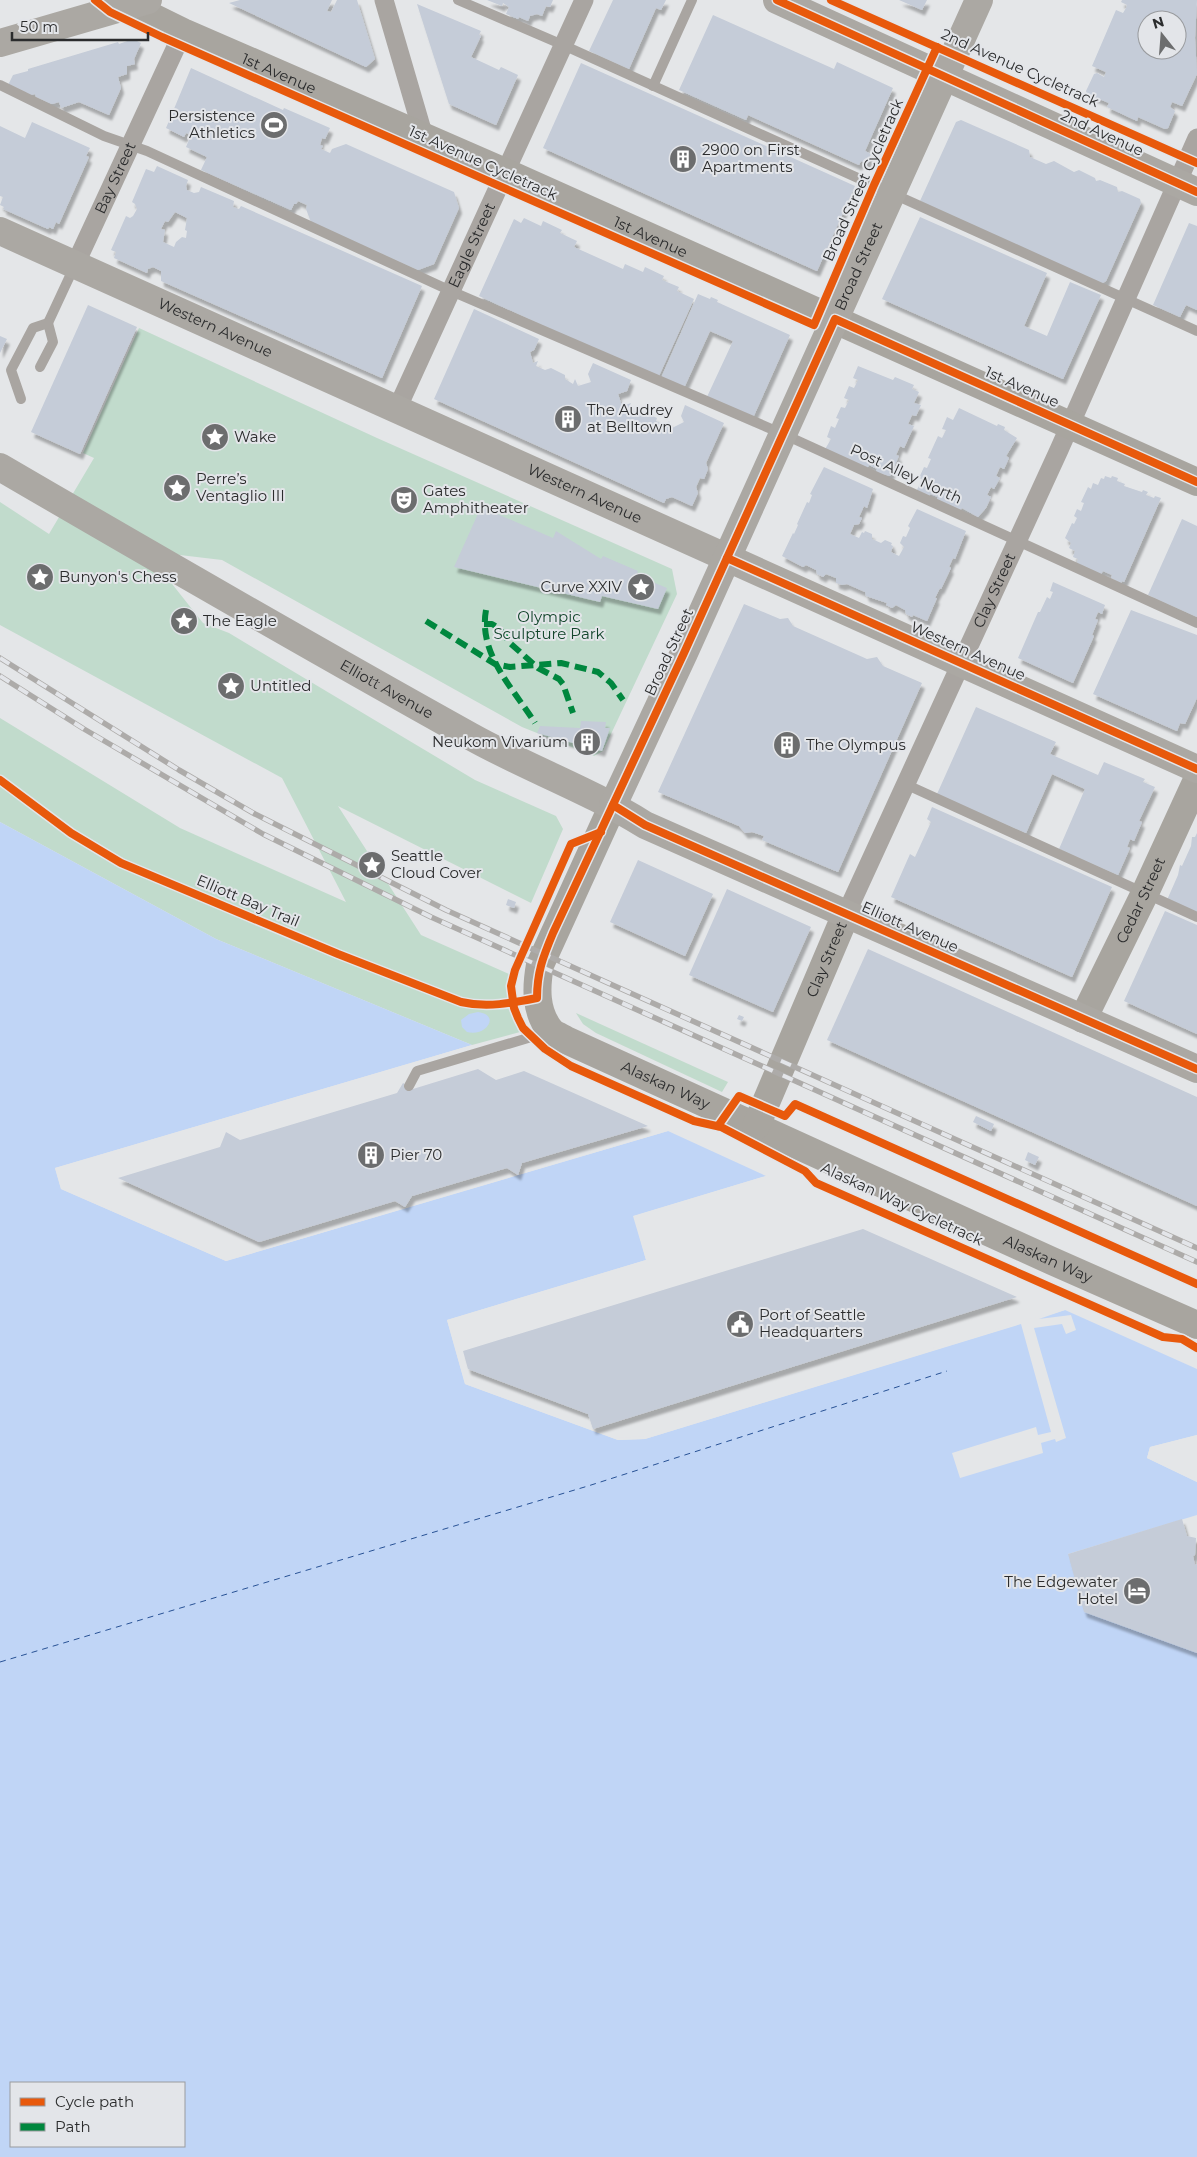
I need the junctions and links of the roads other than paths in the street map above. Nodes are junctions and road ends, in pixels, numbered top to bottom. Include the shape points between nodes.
1 (384, 0) edge
2 (458, 0) edge
3 (584, 0) edge
4 (692, 0) edge
5 (777, 0) edge
6 (979, 0) edge
7 (134, 2) edge
8 (183, 32) junction
9 (0, 43) edge
10 (563, 45) junction
11 (945, 75) junction
12 (0, 85) edge
13 (652, 86) junction
14 (424, 137) junction
15 (1197, 138) edge
16 (130, 146) junction
17 (505, 172) junction
18 (1187, 188) edge
19 (892, 193) junction
20 (0, 231) edge
21 (75, 265) junction
22 (451, 291) junction
23 (1125, 299) junction
24 (835, 319) junction
25 (48, 323) junction
26 (1197, 331) edge
27 (40, 367) dead end
28 (21, 399) dead end
29 (397, 409) junction
30 (1070, 424) junction
31 (783, 434) junction
32 (0, 467) edge
33 (1197, 482) edge
34 (1017, 542) junction
35 (727, 558) junction
36 (1197, 623) edge
37 (961, 663) junction
38 (1197, 769) edge
39 (1197, 780) edge
40 (905, 784) junction
41 (614, 805) junction
42 (1145, 893) junction
43 (846, 914) junction
44 (1197, 917) edge
45 (1082, 1019) junction
46 (550, 1031) junction
47 (1197, 1069) edge
48 (409, 1086) dead end
49 (756, 1126) junction
50 (1197, 1325) edge

1 - 14 street
2 - 10 lane
3 - 10 street, Eagle Street
4 - 13 lane
5 - 11 main road, 2nd Avenue
6 - 11 main road, Broad Street
7 - 8 main road, 1st Avenue
7 - 9 main road
8 - 14 main road, 1st Avenue
8 - 16 street, Bay Street
10 - 13 lane
10 - 17 street, Eagle Street
11 - 18 main road, 2nd Avenue
11 - 19 main road, Broad Street
12 - 16 lane, Post Alley North
13 - 19 lane
14 - 17 main road, 1st Avenue
15 - 18 street, Clay Street
16 - 21 street, Bay Street
16 - 22 lane, Post Alley North
17 - 22 street, Eagle Street
17 - 24 main road, 1st Avenue
18 - 23 street, Clay Street
19 - 23 lane
19 - 24 main road, Broad Street
20 - 21 main road, Western Avenue
21 - 25 lane, Bay Street
21 - 29 main road, Western Avenue
22 - 29 street, Eagle Street
22 - 31 lane, Post Alley North
23 - 26 lane
23 - 30 street, Clay Street
24 - 30 main road, 1st Avenue
24 - 31 main road, Broad Street
25 - 27 lane via 52,342
25 - 28 lane via 33,328 11,370
29 - 35 main road, Western Avenue
30 - 33 main road, 1st Avenue
30 - 34 street, Clay Street
31 - 34 lane, Post Alley North
31 - 35 main road, Broad Street
32 - 41 main road, Elliott Avenue via 474,738
34 - 36 lane, Post Alley North
34 - 37 street, Clay Street
35 - 37 main road, Western Avenue
35 - 41 main road, Broad Street
37 - 38 main road, Western Avenue
37 - 40 street, Clay Street
39 - 42 main road, Cedar Street
40 - 42 lane
40 - 43 street, Clay Street
41 - 43 main road, Elliott Avenue via 645,825
41 - 46 main road, Broad Street via 540,965 537,998
42 - 44 lane
42 - 45 main road, Cedar Street
43 - 45 main road, Elliott Avenue
43 - 49 main road, Clay Street
45 - 47 main road, Elliott Avenue
46 - 48 lane via 417,1071
46 - 49 main road, Alaskan Way
49 - 50 main road, Alaskan Way

